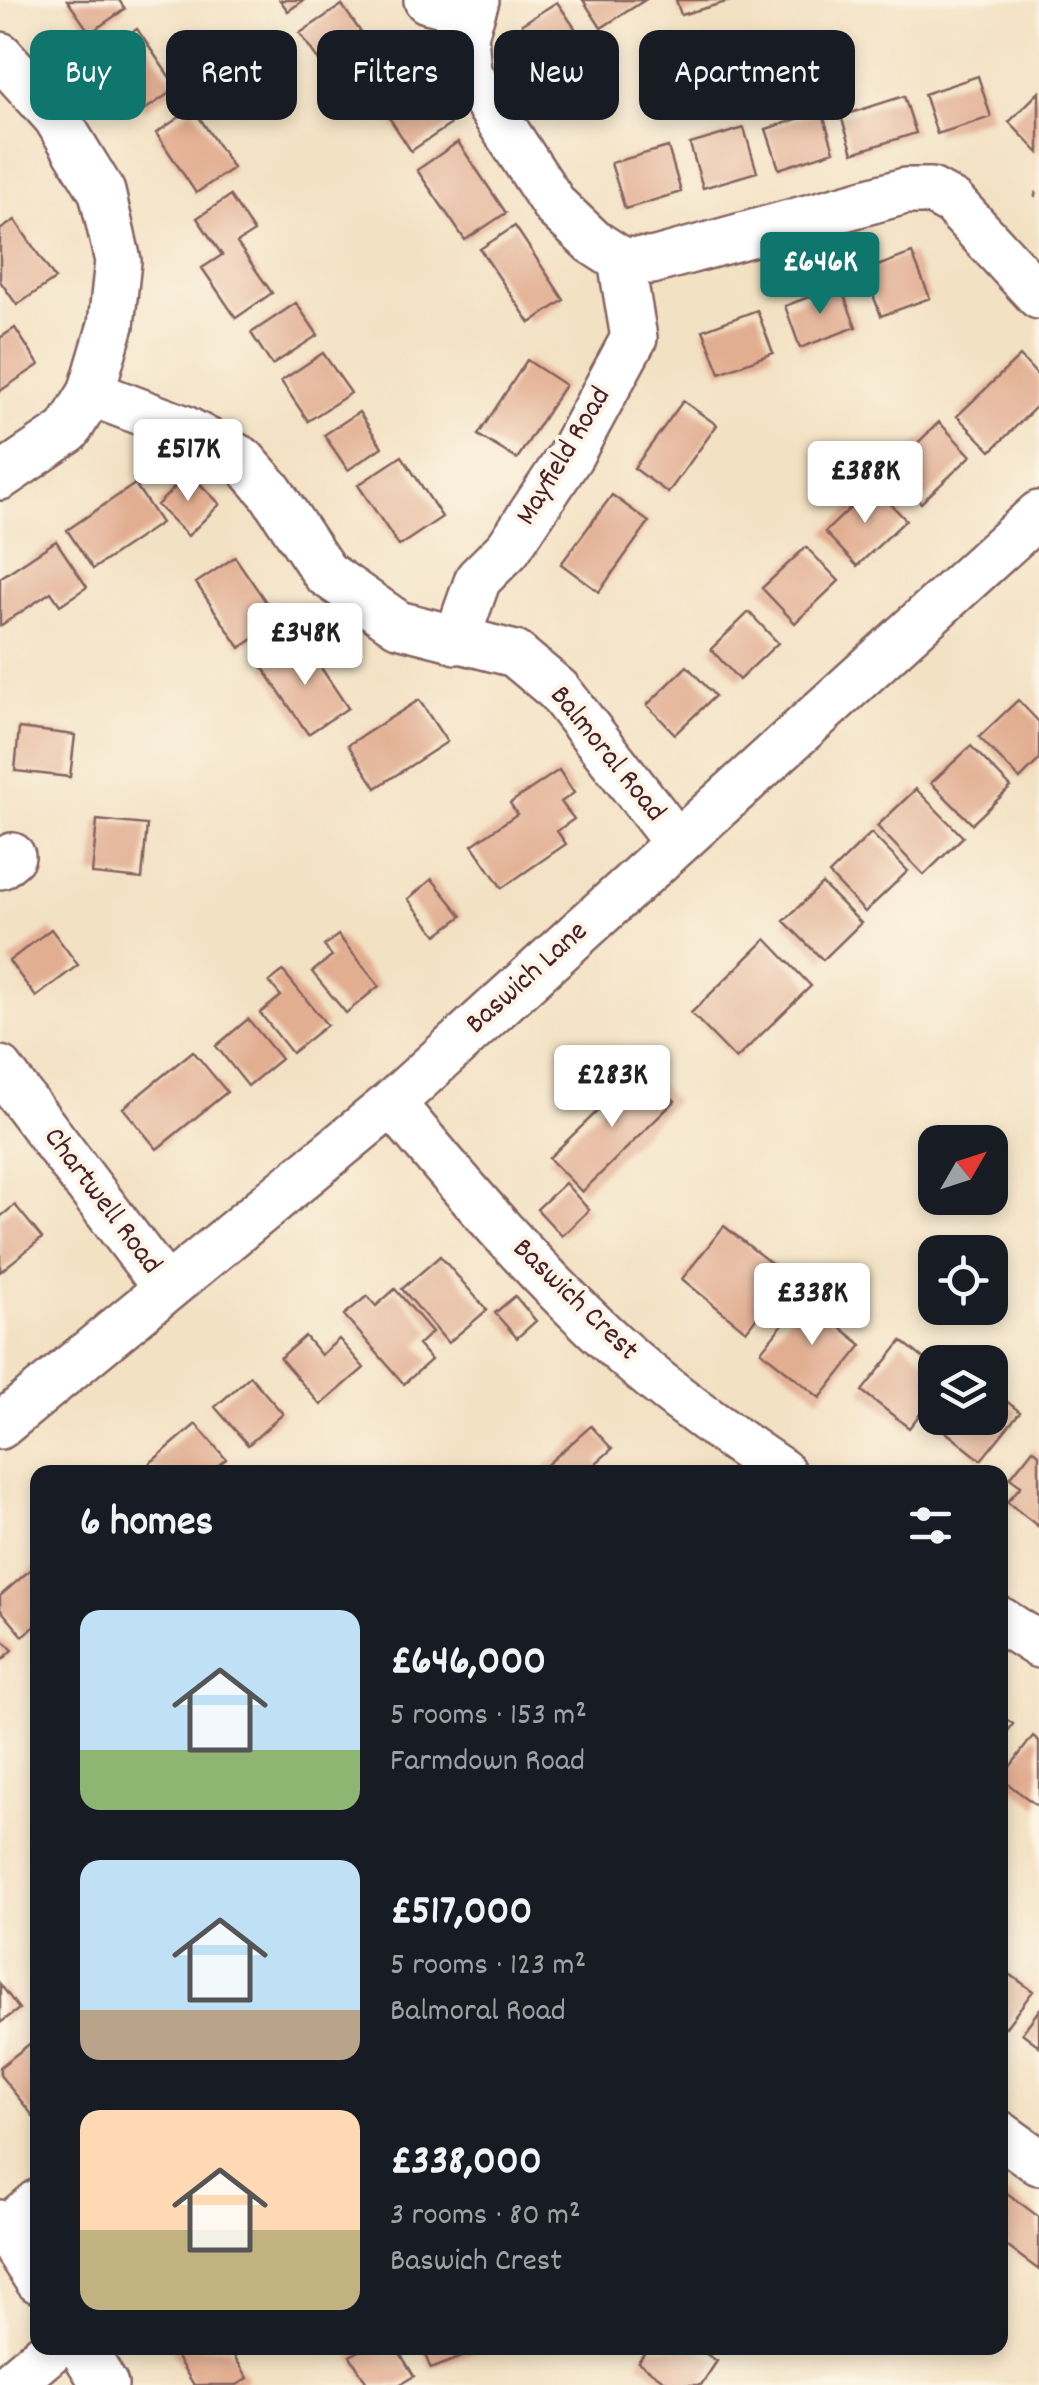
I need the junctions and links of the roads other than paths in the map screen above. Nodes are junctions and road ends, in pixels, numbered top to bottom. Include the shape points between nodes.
1 (426, 0) edge
2 (474, 6) edge
3 (0, 55) edge
4 (621, 260) junction
5 (1039, 296) edge
6 (91, 393) junction
7 (0, 476) edge
8 (1039, 514) edge
9 (456, 641) junction
10 (677, 843) junction
11 (0, 1069) edge
12 (392, 1103) junction
13 (165, 1287) junction
14 (0, 1426) edge
15 (773, 1465) edge
16 (1008, 1625) edge
17 (1039, 1645) edge
18 (1008, 2140) edge
19 (1039, 2162) edge
20 (14, 2218) edge
21 (30, 2259) edge
22 (45, 2355) edge
23 (87, 2355) edge
24 (9, 2385) edge
25 (106, 2385) edge

1 - 2 street
2 - 4 street via 466,35 468,73 554,206
3 - 6 street via 56,117 102,192 118,261 111,326
4 - 5 street via 652,260 905,191 932,191 953,202
4 - 9 street, Mayfield Road via 634,338 570,456 508,549 478,578
6 - 7 street via 68,430
6 - 9 street, Balmoral Road via 243,460 325,573 398,624
8 - 10 street, Baswich Lane
9 - 10 street, Balmoral Road via 515,654 558,690
10 - 12 street, Baswich Lane
11 - 13 street, Chartwell Road
12 - 13 street, Baswich Lane
12 - 15 street, Baswich Crest via 560,1294 625,1354
13 - 14 street, Baswich Lane
16 - 17 street
18 - 19 street
20 - 21 street
22 - 24 street
23 - 25 street

